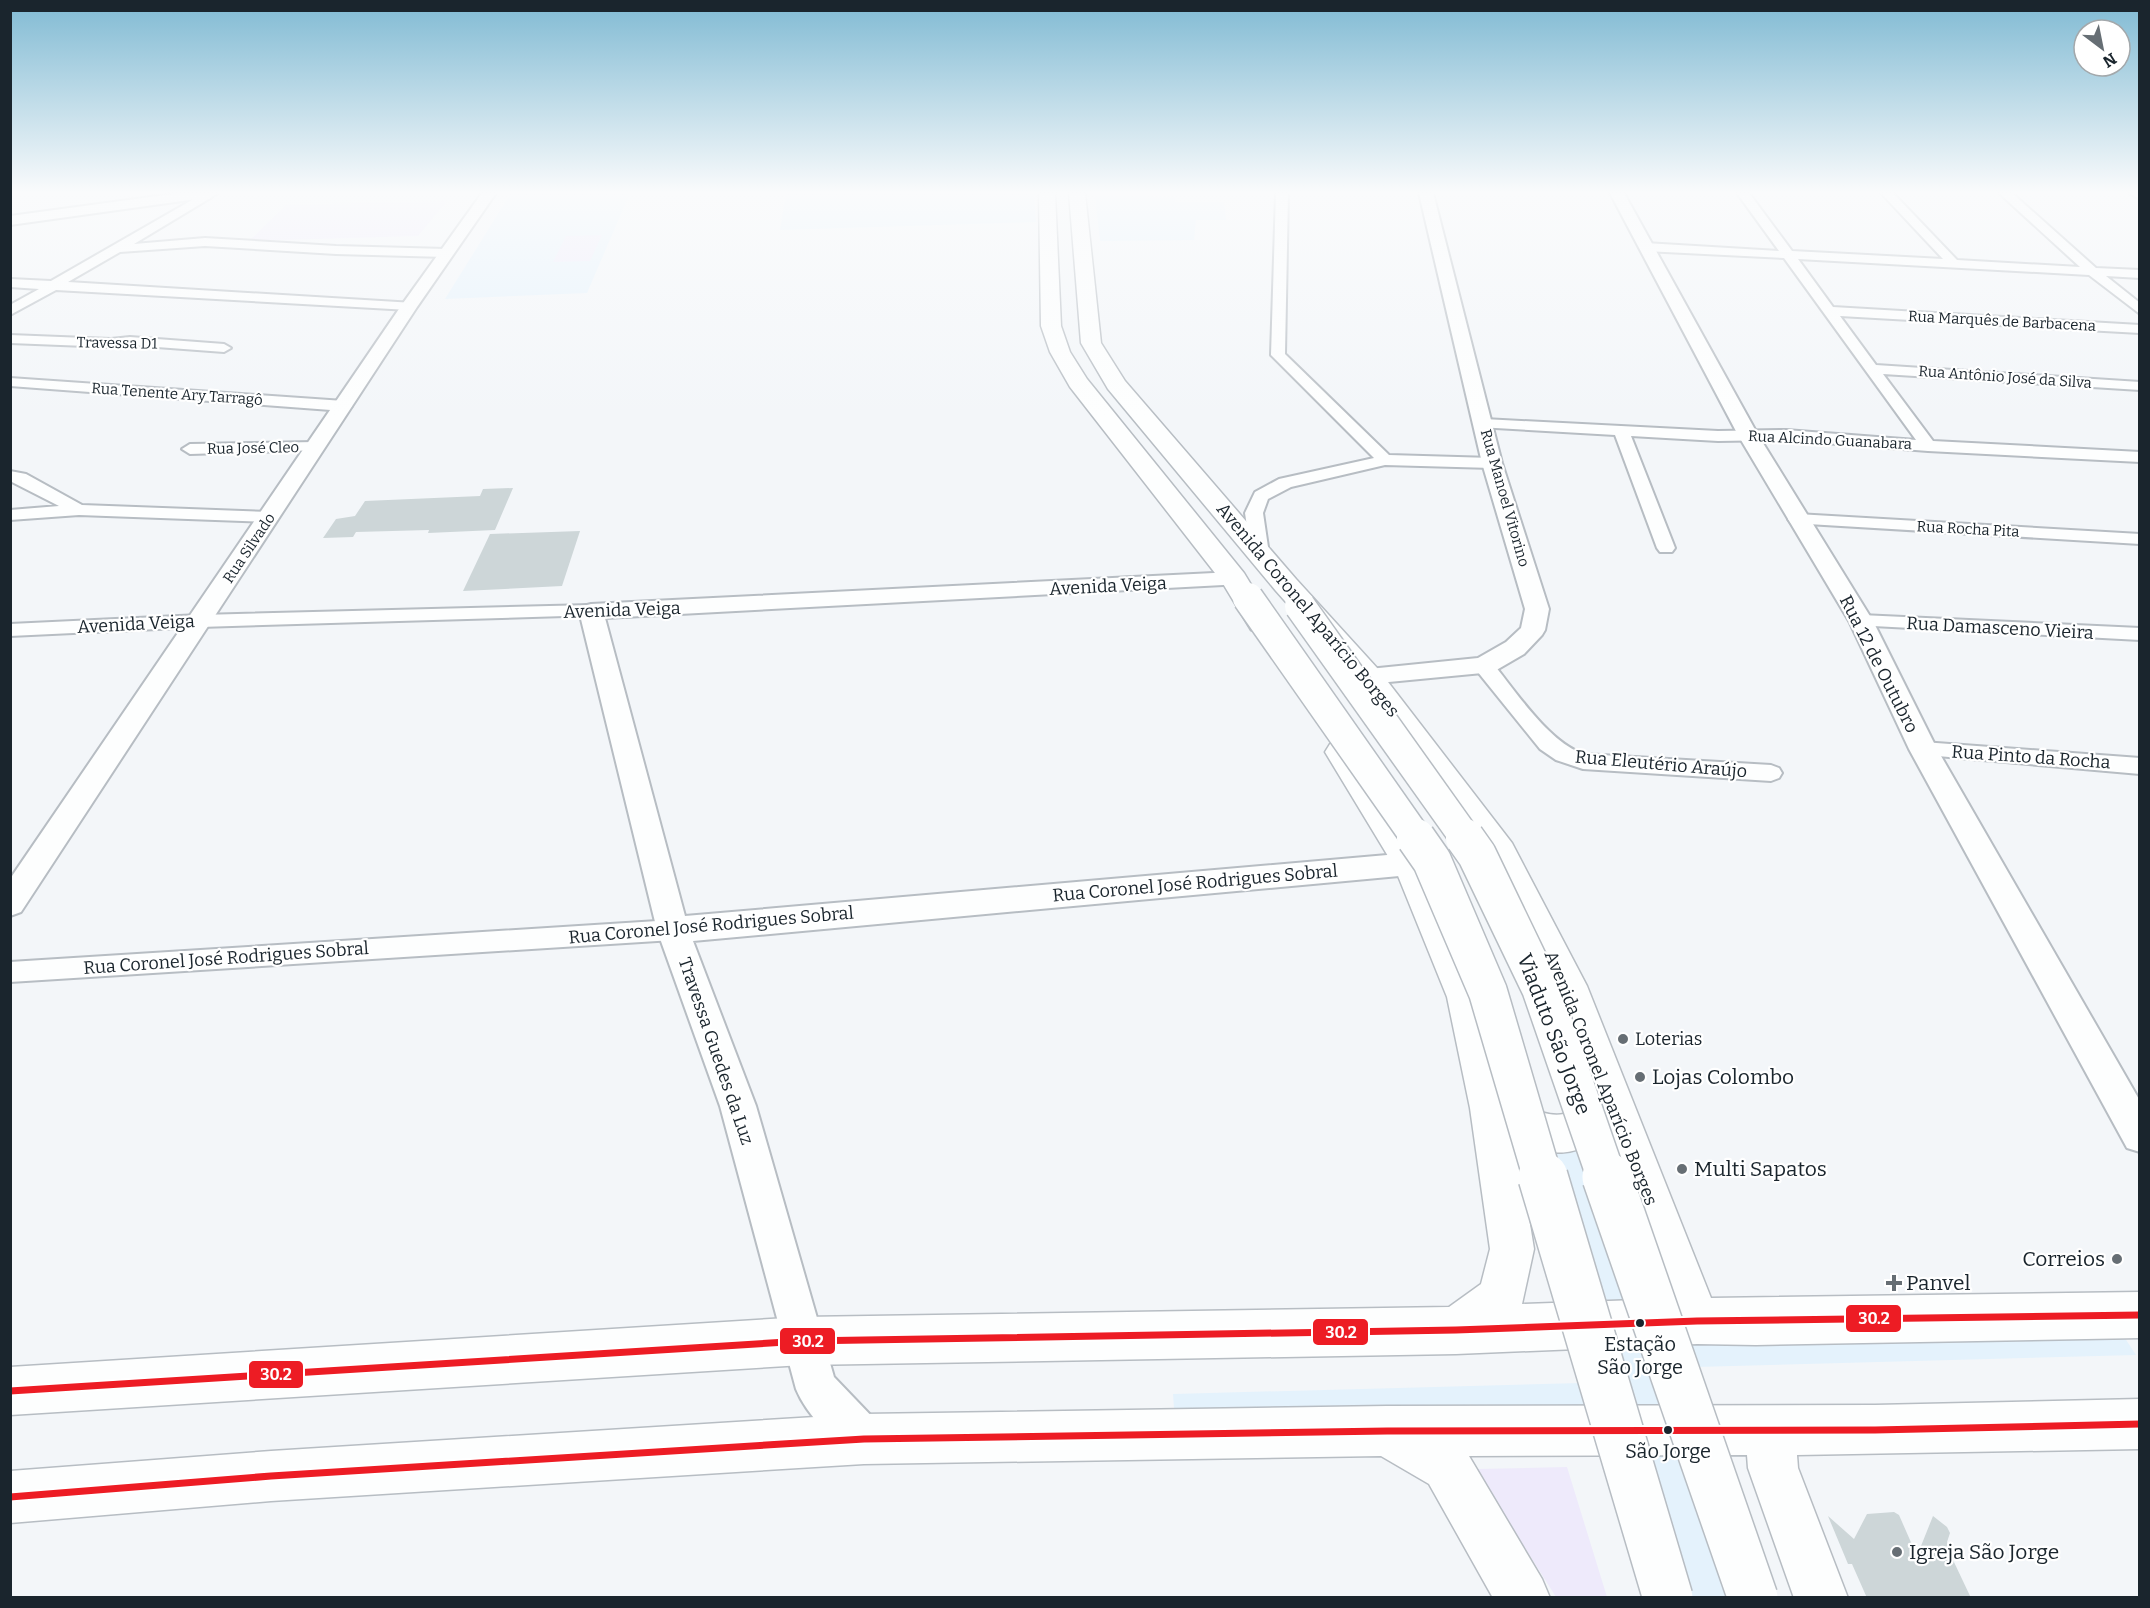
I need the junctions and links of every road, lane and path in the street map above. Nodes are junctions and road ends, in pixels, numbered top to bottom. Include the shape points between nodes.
1 (83, 268) edge
2 (436, 268) edge
3 (1050, 268) edge
4 (1084, 268) edge
5 (1280, 268) edge
6 (1445, 268) edge
7 (1657, 268) edge
8 (1798, 268) edge
9 (2024, 268) edge
10 (2089, 268) edge
11 (2093, 272) junction
12 (2139, 274) edge
13 (10, 284) edge
14 (52, 286) junction
15 (409, 306) junction
16 (2139, 310) edge
17 (10, 311) edge
18 (1829, 311) junction
19 (2139, 329) edge
20 (10, 339) edge
21 (224, 348) dead end
22 (1870, 369) junction
23 (17, 383) edge
24 (2139, 386) edge
25 (10, 392) edge
26 (344, 406) junction
27 (1484, 424) junction
28 (1621, 431) junction
29 (1748, 435) junction
30 (1928, 446) junction
31 (316, 447) junction
32 (190, 449) dead end
33 (2139, 458) edge
34 (1385, 460) junction
35 (1492, 463) junction
36 (10, 476) edge
37 (79, 510) junction
38 (10, 515) edge
39 (270, 517) junction
40 (1797, 519) junction
41 (2139, 539) edge
42 (1666, 548) dead end
43 (1260, 554) junction
44 (1241, 588) junction
45 (1293, 596) junction
46 (591, 611) junction
47 (200, 621) junction
48 (1861, 621) junction
49 (10, 630) edge
50 (2139, 634) edge
51 (1484, 666) junction
52 (1368, 676) junction
53 (1923, 749) junction
54 (2139, 766) edge
55 (1772, 773) dead end
56 (1410, 864) junction
57 (10, 904) edge
58 (674, 930) junction
59 (10, 972) edge
60 (1491, 1108) junction
61 (1616, 1108) junction
62 (2139, 1136) edge
63 (2139, 1315) edge
64 (1697, 1321) junction
65 (1456, 1330) junction
66 (803, 1341) junction
67 (10, 1391) edge
68 (2139, 1424) edge
69 (1777, 1430) junction
70 (1387, 1431) junction
71 (864, 1439) junction
72 (10, 1497) edge
73 (1523, 1598) edge
74 (1668, 1598) edge
75 (1753, 1598) edge
76 (1821, 1598) edge

1 - 14 street
2 - 15 street, Rua Silvado
3 - 44 main road, Avenida Coronel Aparício Borges via 1052,326 1060,352 1078,382
4 - 43 main road, Avenida Coronel Aparício Borges via 1091,342 1116,384
5 - 34 street via 1278,355
6 - 27 street, Rua Manoel Vitorino
7 - 29 street, Rua 12 de Outubro
8 - 18 street
9 - 11 street
10 - 11 street
11 - 12 street
11 - 16 street
13 - 14 street
14 - 15 street
14 - 17 street
15 - 26 street, Rua Silvado
18 - 19 street, Rua Marquês de Barbacena
18 - 22 street
20 - 21 street, Travessa D1 via 130,341
22 - 24 street, Rua Antônio José da Silva
22 - 30 street
23 - 25 street
23 - 26 street, Rua Tenente Ary Tarragô
26 - 31 street, Rua Silvado
27 - 28 street, Rua Alcindo Guanabara
27 - 35 street, Rua Manoel Vitorino
28 - 29 street, Rua Alcindo Guanabara
28 - 42 street
29 - 30 street, Rua Alcindo Guanabara
29 - 40 street, Rua 12 de Outubro
30 - 33 street, Rua Alcindo Guanabara
31 - 32 street, Rua José Cleo
31 - 39 street, Rua Silvado
34 - 35 street
34 - 43 street via 1284,483 1261,496 1254,513
35 - 51 street, Rua Manoel Vitorino via 1537,609 1533,630 1515,648
36 - 37 street
37 - 38 street
37 - 39 street
39 - 47 street, Rua Silvado
40 - 41 street, Rua Rocha Pita
40 - 48 street, Rua 12 de Outubro
43 - 45 main road, Avenida Coronel Aparício Borges
44 - 46 street, Avenida Veiga
44 - 56 main road, Avenida Coronel Aparício Borges
44 - 74 main road, bridge via 1432,861 1488,992
45 - 52 main road, Avenida Coronel Aparício Borges
45 - 75 main road, Viaduto São Jorge, bridge via 1477,855 1541,988
46 - 47 street, Avenida Veiga
46 - 58 street, Travessa Guedes da Luz
47 - 49 street, Avenida Veiga
47 - 57 street, Rua Silvado
48 - 50 street, Rua Damasceno Vieira
48 - 53 street, Rua 12 de Outubro
51 - 52 street, Rua Manoel Vitorino
51 - 55 street, Rua Eleutério Araújo via 1548,744 1564,755 1583,761
52 - 61 main road, Avenida Coronel Aparício Borges via 1500,852 1568,986
53 - 54 street, Rua Pinto da Rocha
53 - 62 street, Rua 12 de Outubro
56 - 58 street, Rua Coronel José Rodrigues Sobral
56 - 60 main road, Avenida Coronel Aparício Borges via 1466,997
58 - 59 street, Rua Coronel José Rodrigues Sobral
58 - 66 street, Travessa Guedes da Luz via 738,1106
60 - 61 main road via 1553,1136 1586,1129
60 - 65 main road, Avenida Coronel Aparício Borges via 1512,1249 1501,1298
61 - 64 main road, Avenida Coronel Aparício Borges
63 - 64 main road
64 - 65 main road
65 - 66 main road
66 - 67 main road
66 - 71 street, Travessa Guedes da Luz via 817,1389
68 - 69 main road
69 - 70 main road
69 - 76 main road via 1771,1447 1773,1468
70 - 71 main road
70 - 73 main road via 1447,1466
71 - 72 main road via 271,1476

